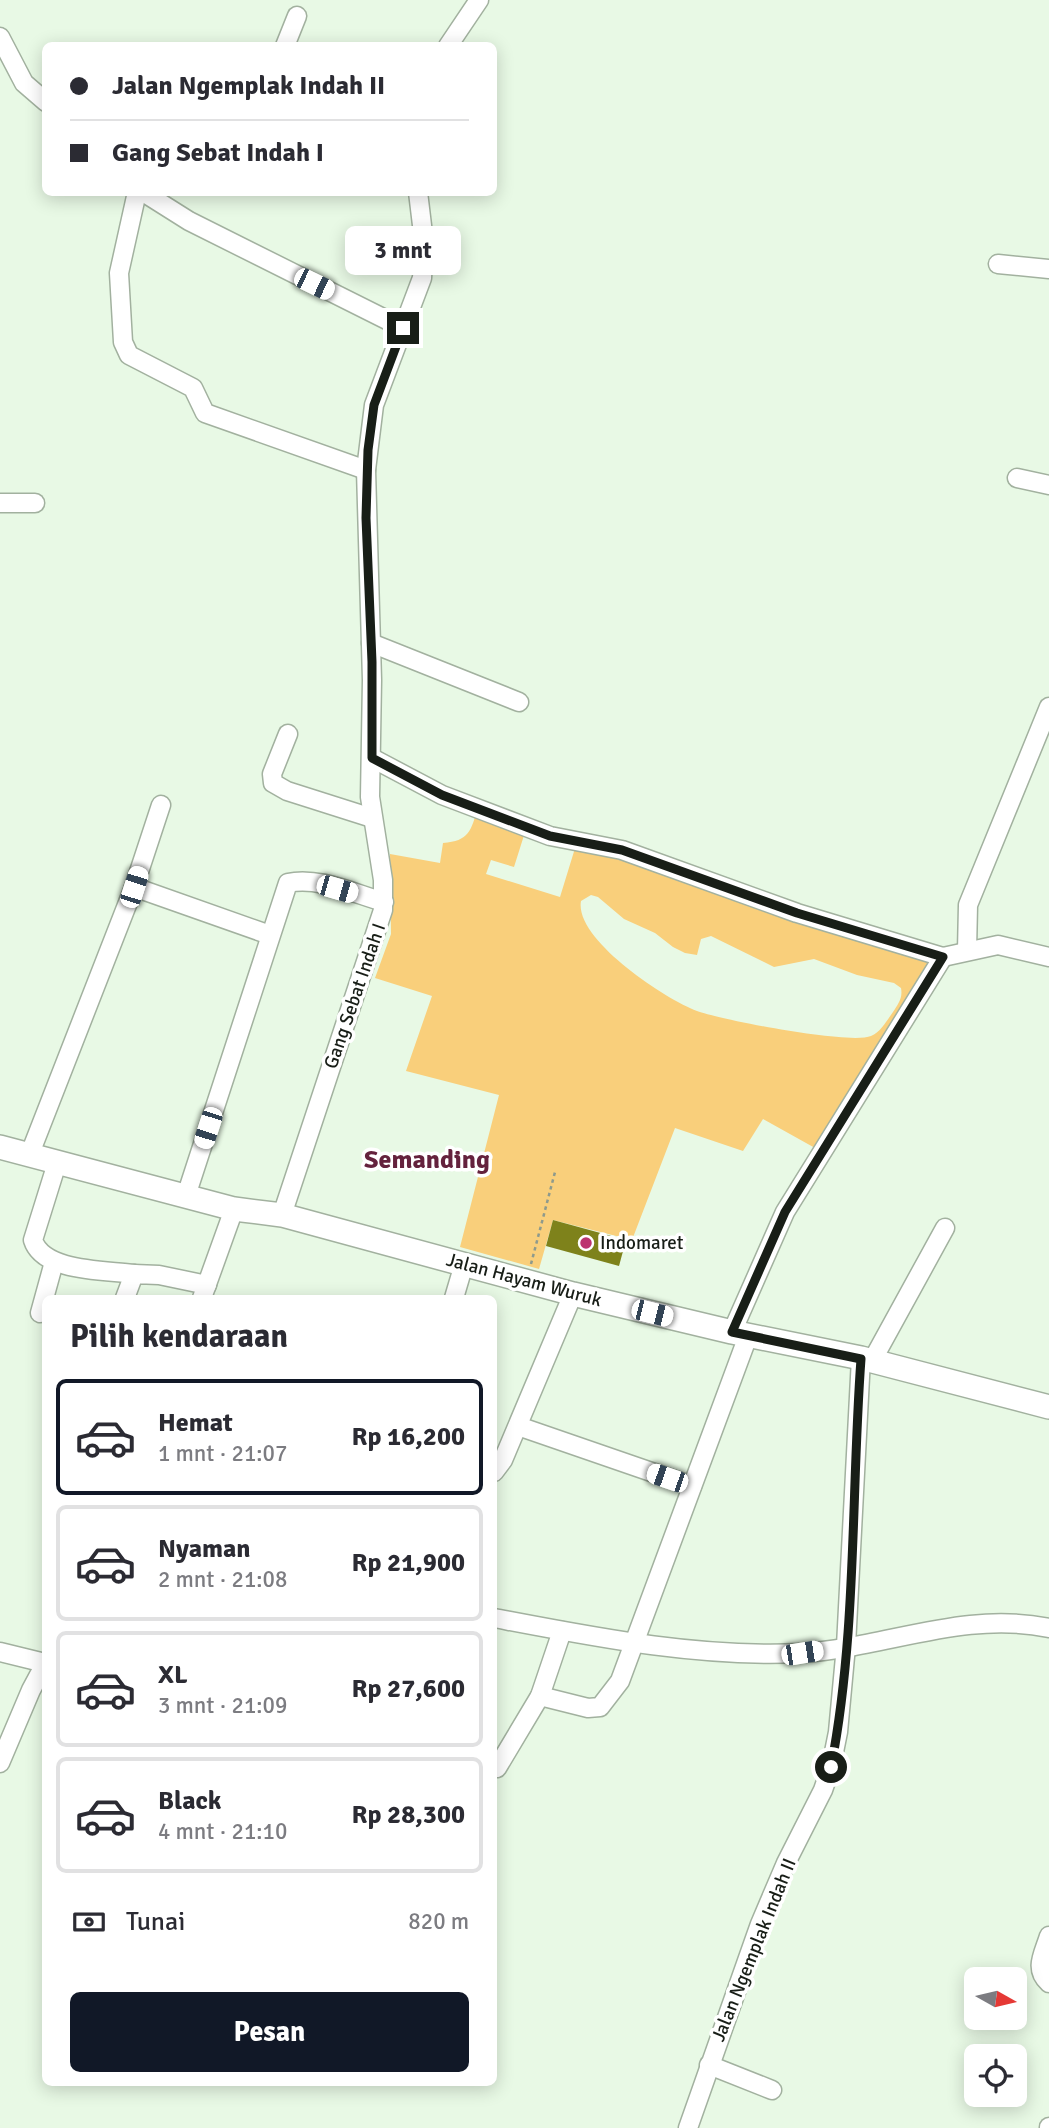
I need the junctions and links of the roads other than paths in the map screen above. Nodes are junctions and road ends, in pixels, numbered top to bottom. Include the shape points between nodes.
1 (479, 0) edge
2 (297, 16) dead end
3 (0, 37) edge
4 (287, 42) edge
5 (451, 42) edge
6 (42, 99) edge
7 (136, 196) edge
8 (149, 196) edge
9 (418, 196) edge
10 (998, 264) dead end
11 (1049, 269) edge
12 (403, 328) junction
13 (366, 470) junction
14 (1017, 478) dead end
15 (1049, 485) edge
16 (0, 503) edge
17 (34, 503) dead end
18 (371, 643) junction
19 (519, 702) dead end
20 (1049, 707) edge
21 (288, 734) dead end
22 (372, 758) junction
23 (161, 805) dead end
24 (372, 818) junction
25 (134, 887) junction
26 (384, 902) junction
27 (270, 935) junction
28 (967, 951) junction
29 (943, 957) junction
30 (1049, 957) edge
31 (0, 1147) edge
32 (29, 1156) junction
33 (57, 1163) junction
34 (186, 1196) junction
35 (234, 1209) junction
36 (282, 1215) junction
37 (945, 1228) dead end
38 (54, 1262) junction
39 (464, 1264) junction
40 (134, 1274) junction
41 (204, 1292) edge
42 (573, 1294) junction
43 (45, 1295) edge
44 (126, 1295) edge
45 (455, 1295) edge
46 (42, 1306) edge
47 (40, 1313) dead end
48 (740, 1334) junction
49 (866, 1360) junction
50 (1049, 1407) edge
51 (518, 1426) junction
52 (497, 1468) edge
53 (692, 1486) junction
54 (497, 1619) edge
55 (1049, 1628) edge
56 (562, 1631) junction
57 (635, 1642) junction
58 (846, 1646) junction
59 (0, 1652) edge
60 (42, 1661) edge
61 (42, 1668) edge
62 (540, 1696) junction
63 (0, 1763) edge
64 (497, 1768) dead end
65 (1049, 1936) edge
66 (1043, 1975) edge
67 (709, 2065) junction
68 (772, 2090) dead end
69 (688, 2128) edge

1 - 5 street
2 - 4 street
3 - 6 street via 24,83
7 - 13 street via 119,273 123,342 129,355 193,388 205,413
8 - 12 street
9 - 12 street, Gang Sebat Indah I via 424,267
10 - 11 street
12 - 13 street, Gang Sebat Indah I via 374,405
13 - 18 street, Gang Sebat Indah I
14 - 15 street
16 - 17 street
18 - 19 street
18 - 22 street, Gang Sebat Indah I
20 - 28 street via 968,905
21 - 24 street via 272,774 273,783 287,792
22 - 24 street, Gang Sebat Indah I
22 - 29 street via 442,795 550,836 622,850 797,913
23 - 25 street
24 - 26 street, Gang Sebat Indah I
25 - 27 street
25 - 32 street
26 - 27 street via 314,882 288,883
26 - 36 street, Gang Sebat Indah I
27 - 34 street
28 - 29 street
28 - 30 street via 998,945
29 - 48 street via 785,1212
31 - 32 main road, Jalan Hayam Wuruk
32 - 33 main road, Jalan Hayam Wuruk
33 - 34 main road, Jalan Hayam Wuruk
33 - 38 street via 33,1240 36,1250
34 - 35 main road, Jalan Hayam Wuruk
35 - 36 main road, Jalan Hayam Wuruk
35 - 41 street
36 - 39 main road, Jalan Hayam Wuruk
37 - 49 street
38 - 40 street
38 - 43 street
39 - 42 main road, Jalan Hayam Wuruk
39 - 45 street
40 - 41 street via 159,1275
40 - 44 street
42 - 48 main road, Jalan Hayam Wuruk
42 - 51 street
46 - 47 street
48 - 49 main road, Jalan Hayam Wuruk
48 - 53 street
49 - 50 main road, Jalan Hayam Wuruk
49 - 58 street, Jalan Ngemplak Indah II
51 - 52 street
51 - 53 street
53 - 57 street
54 - 56 street
55 - 58 street via 1023,1622 946,1626
56 - 57 street
56 - 62 street
57 - 58 street via 719,1652 802,1653
57 - 62 street via 620,1681 600,1707
58 - 67 street, Jalan Ngemplak Indah II via 838,1732 823,1790 760,1924
59 - 60 street
61 - 63 street
62 - 64 street
65 - 66 street
67 - 68 street
67 - 69 street, Jalan Ngemplak Indah II

